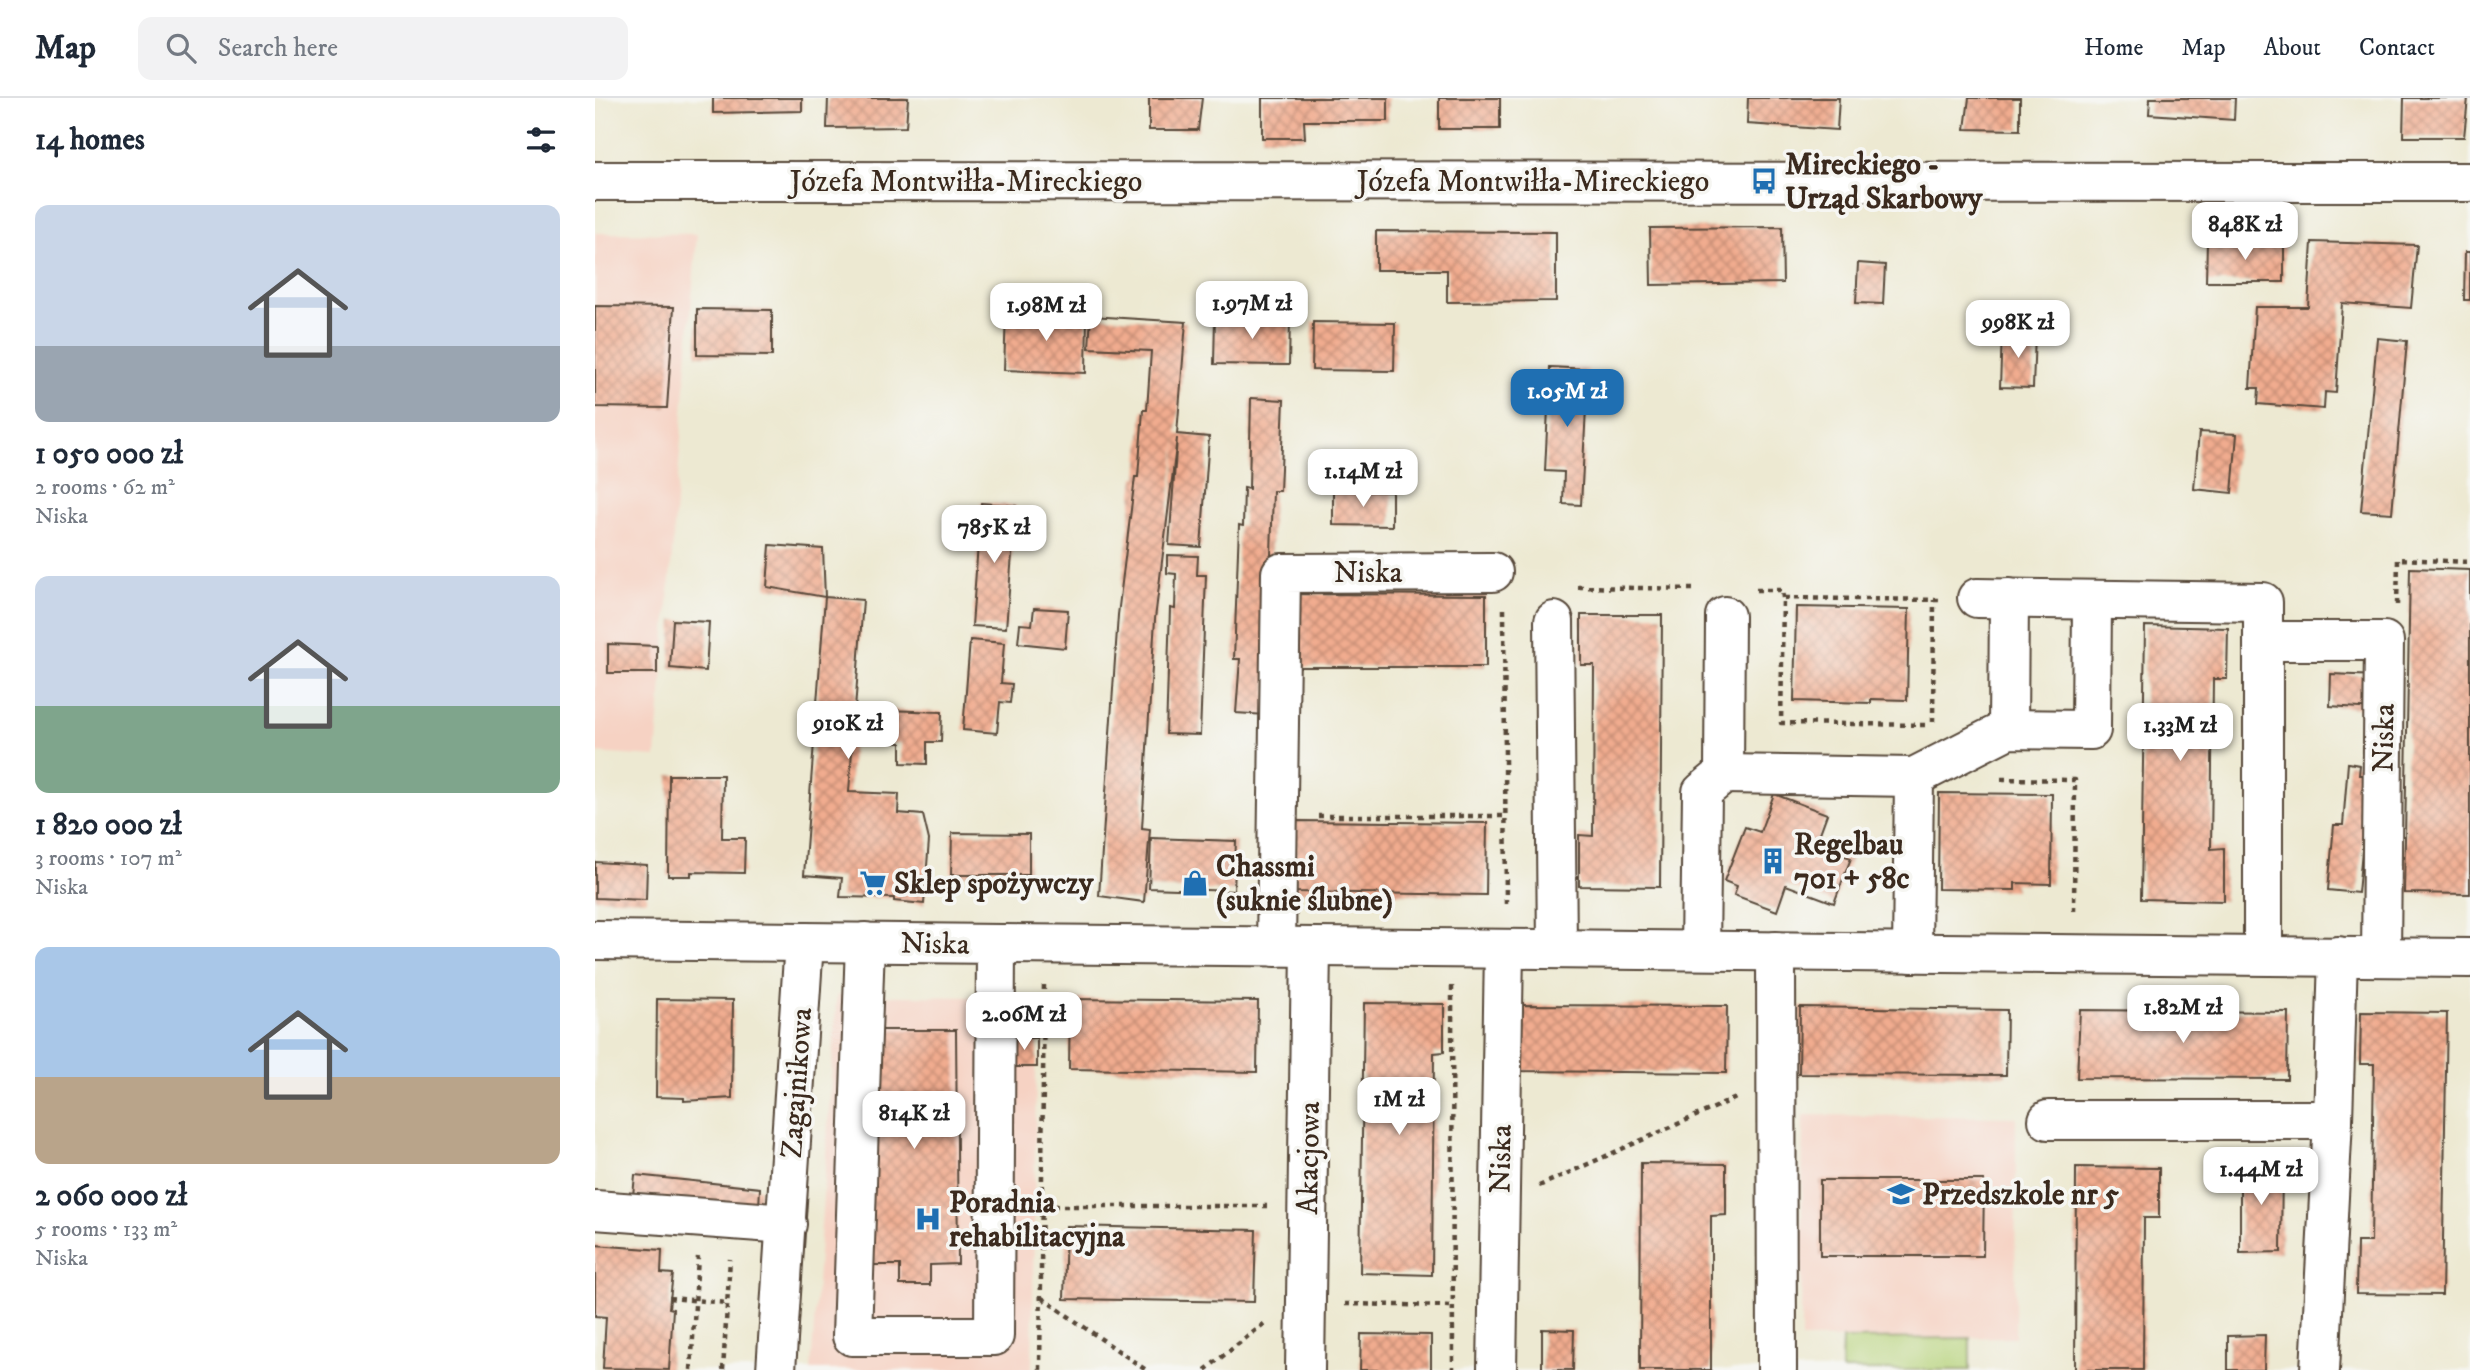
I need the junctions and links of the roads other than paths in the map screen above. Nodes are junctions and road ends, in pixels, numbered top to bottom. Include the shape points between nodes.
1 (595, 181) edge
2 (2470, 182) edge
3 (1498, 586) road end
4 (2092, 600) junction
5 (1725, 615) dead end
6 (1554, 621) dead end
7 (2263, 641) junction
8 (2008, 729) junction
9 (1724, 774) junction
10 (1914, 777) junction
11 (595, 940) edge
12 (804, 942) junction
13 (866, 942) junction
14 (1505, 945) junction
15 (1293, 947) junction
16 (1557, 948) junction
17 (1700, 950) junction
18 (1776, 951) junction
19 (1912, 953) junction
20 (2263, 955) junction
21 (2338, 956) junction
22 (2381, 956) junction
23 (996, 958) junction
24 (2470, 958) edge
25 (2333, 1119) junction
26 (2048, 1120) dead end
27 (595, 1210) edge
28 (786, 1224) junction
29 (776, 1370) edge
30 (1305, 1370) edge
31 (1497, 1370) edge
32 (1777, 1370) edge
33 (2320, 1370) edge

1 - 2 street, Józefa Montwiłła-Mireckiego
3 - 15 street, Niska via 1280,573
4 - 7 street via 2263,602
4 - 8 street via 2091,730
4 - 8 street via 1993,598
5 - 9 street
6 - 16 street
7 - 20 street
7 - 22 street, Niska via 2384,641
8 - 10 street
9 - 10 street
9 - 17 street via 1702,792
10 - 19 street
11 - 12 street, Niska
12 - 13 street, Niska
12 - 28 street, Zagajnikowa
13 - 23 street, Niska
13 - 23 street via 852,1336 994,1336
14 - 15 street, Niska
14 - 16 street, Niska
14 - 31 street, Niska
15 - 23 street, Niska
15 - 30 street, Akacjowa
16 - 17 street, Niska
17 - 18 street, Niska
18 - 19 street, Niska
18 - 32 street
19 - 20 street, Niska
20 - 21 street, Niska
21 - 22 street, Niska
21 - 25 street
22 - 24 street, Niska
25 - 26 street
25 - 33 street
27 - 28 street
28 - 29 street, Zagajnikowa

